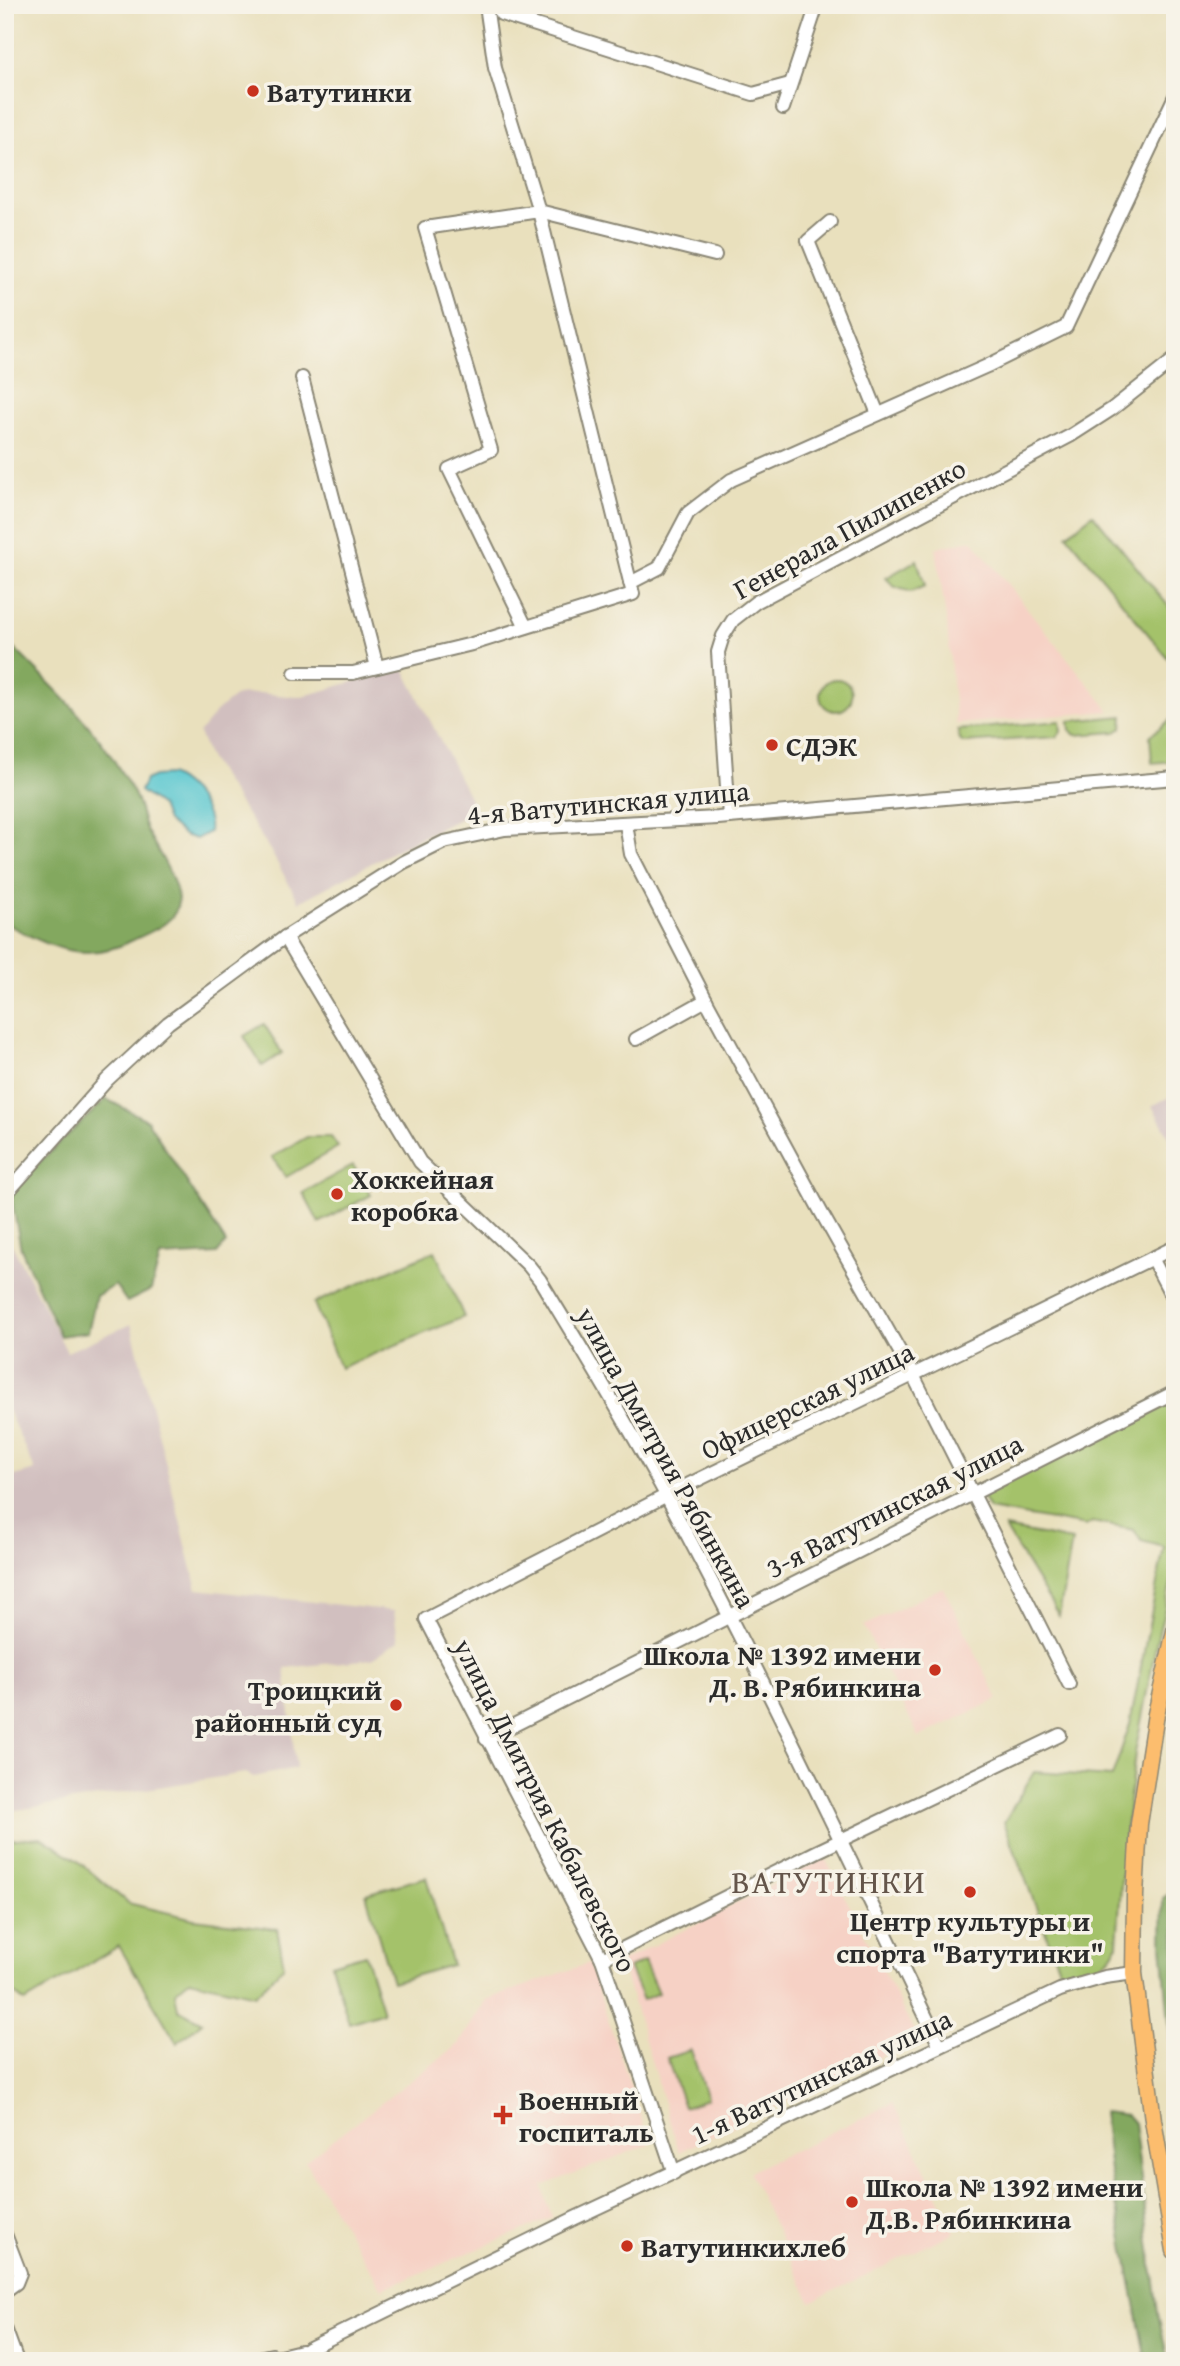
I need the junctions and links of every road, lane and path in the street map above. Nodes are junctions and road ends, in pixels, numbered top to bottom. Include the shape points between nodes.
1 (486, 5) edge
2 (817, 5) edge
3 (501, 14) dead end
4 (790, 84) junction
5 (1175, 96) edge
6 (783, 108) dead end
7 (539, 211) junction
8 (830, 222) dead end
9 (715, 255) dead end
10 (1175, 359) edge
11 (302, 378) dead end
12 (878, 414) junction
13 (630, 583) junction
14 (526, 627) junction
15 (377, 667) junction
16 (295, 673) dead end
17 (1175, 778) edge
18 (729, 817) junction
19 (626, 824) junction
20 (285, 937) junction
21 (706, 1000) junction
22 (636, 1039) dead end
23 (5, 1195) edge
24 (1175, 1247) edge
25 (1152, 1258) junction
26 (1175, 1302) edge
27 (913, 1376) junction
28 (1175, 1392) edge
29 (973, 1493) junction
30 (666, 1496) junction
31 (728, 1616) junction
32 (426, 1619) joint
33 (1175, 1631) edge
34 (1069, 1684) dead end
35 (1060, 1735) dead end
36 (486, 1739) junction
37 (840, 1840) junction
38 (602, 1959) junction
39 (1134, 1973) junction
40 (940, 2046) junction
41 (674, 2173) junction
42 (5, 2234) edge
43 (1175, 2251) edge
44 (5, 2291) edge
45 (5, 2328) edge
46 (308, 2349) junction
47 (278, 2359) edge
48 (18, 2361) edge
49 (260, 2361) edge
50 (292, 2361) edge

1 - 7 street via 495,68
2 - 4 street
3 - 4 street via 753,94
4 - 6 street
5 - 12 street via 1066,327
7 - 9 street
7 - 13 street
7 - 14 street via 425,228 491,450 449,470
8 - 12 street via 808,241
10 - 18 street, Генерала Пилипенко via 1092,423 756,602 733,620 723,636 718,661
11 - 15 street
12 - 13 street via 731,480 688,513 659,568
13 - 14 street via 633,594
14 - 15 street
15 - 16 street via 354,673
17 - 18 street, 4-я Ватутинская улица
18 - 19 street, 4-я Ватутинская улица
19 - 20 street, 4-я Ватутинская улица via 505,829 444,842
19 - 21 street via 631,854
20 - 23 street, 4-я Ватутинская улица via 136,1050
20 - 30 street, улица Дмитрия Рябинкина via 421,1162 540,1280
21 - 22 street
21 - 27 street
24 - 25 street, Офицерская улица
25 - 26 street
25 - 27 street, Офицерская улица
27 - 29 street
27 - 30 street, Офицерская улица
28 - 29 street, 3-я Ватутинская улица
29 - 31 street, 3-я Ватутинская улица
29 - 34 street
30 - 31 street, улица Дмитрия Рябинкина
30 - 32 street, Офицерская улица
31 - 36 street, 3-я Ватутинская улица
31 - 37 street, улица Дмитрия Рябинкина
32 - 36 street, улица Дмитрия Кабалевского
33 - 39 main road via 1139,1824
35 - 37 street
36 - 38 street, улица Дмитрия Кабалевского
37 - 38 street
37 - 40 street, улица Дмитрия Рябинкина
38 - 41 street, улица Дмитрия Кабалевского
39 - 40 street, 1-я Ватутинская улица via 1060,1990
39 - 43 main road
40 - 41 street, 1-я Ватутинская улица
41 - 46 street, 1-я Ватутинская улица
42 - 44 street via 20,2273
45 - 48 street
46 - 47 street, 1-я Ватутинская улица
46 - 50 street, 1-я Ватутинская улица
47 - 49 street, 1-я Ватутинская улица via 267,2356

